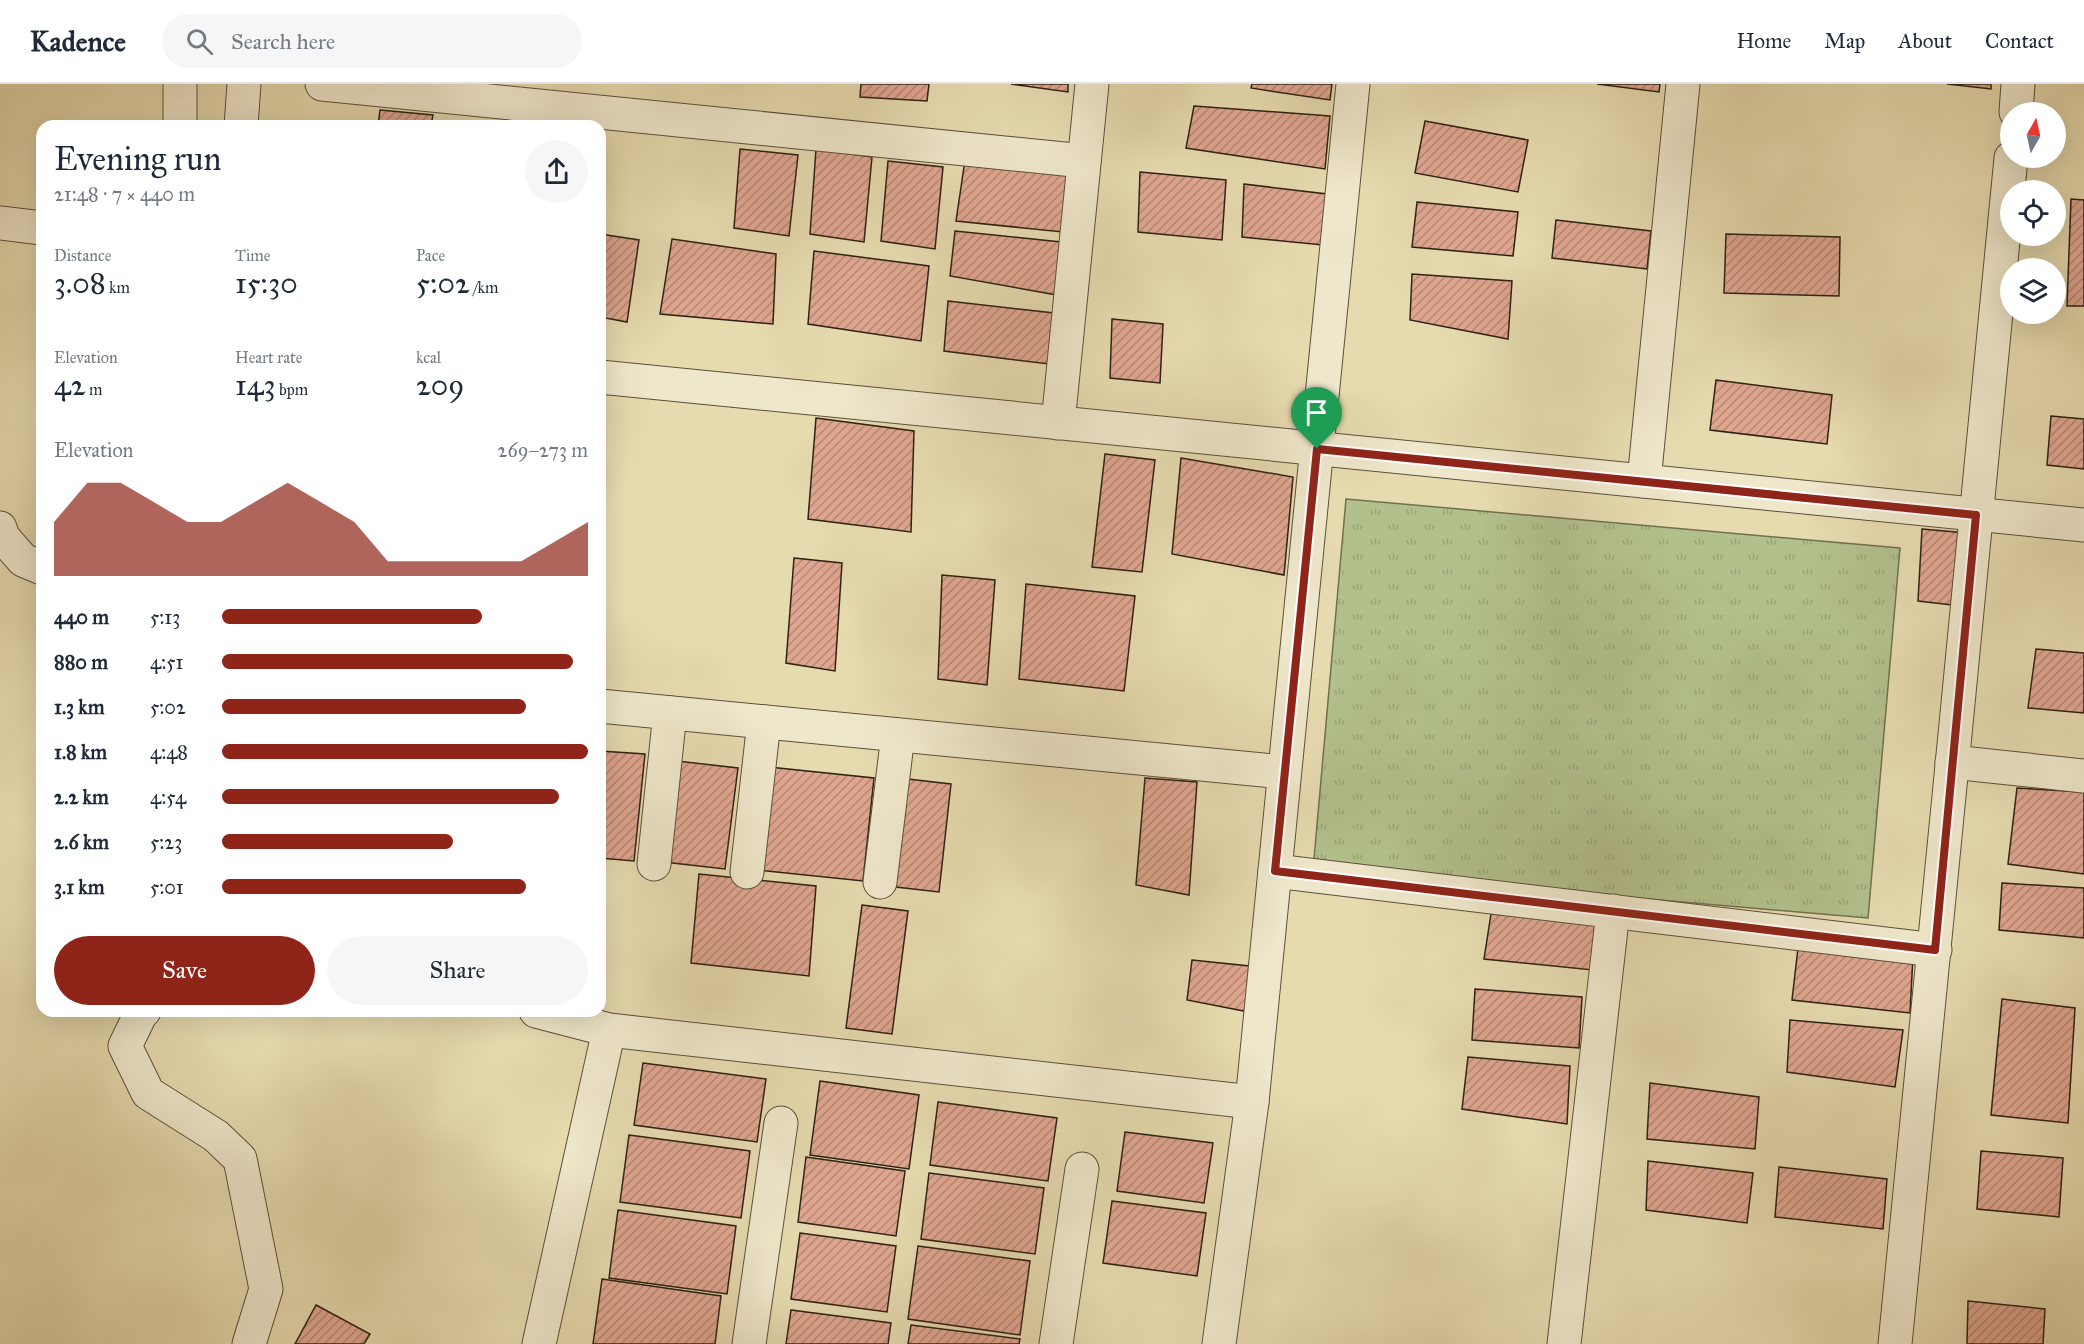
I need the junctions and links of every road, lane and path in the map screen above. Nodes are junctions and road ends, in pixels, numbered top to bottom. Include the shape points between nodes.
1 (180, 84) edge
2 (244, 84) edge
3 (322, 84) edge
4 (1092, 84) edge
5 (1353, 84) edge
6 (1683, 84) edge
7 (2018, 84) edge
8 (510, 93) edge
9 (2017, 102) edge
10 (180, 120) edge
11 (241, 120) edge
12 (1084, 161) junction
13 (2010, 168) edge
14 (0, 223) edge
15 (36, 227) edge
16 (606, 378) edge
17 (1058, 423) junction
18 (1317, 449) junction
19 (1644, 481) junction
20 (1976, 515) junction
21 (2084, 525) edge
22 (0, 528) edge
23 (36, 565) edge
24 (606, 707) edge
25 (670, 713) junction
26 (764, 722) junction
27 (898, 735) junction
28 (1952, 762) junction
29 (1284, 772) junction
30 (2084, 776) edge
31 (654, 864) dead end
32 (1275, 871) junction
33 (747, 872) dead end
34 (880, 882) dead end
35 (1613, 911) junction
36 (1935, 950) junction
37 (139, 1017) edge
38 (559, 1017) edge
39 (609, 1030) junction
40 (1252, 1102) junction
41 (781, 1123) dead end
42 (1082, 1169) dead end
43 (249, 1344) edge
44 (538, 1344) edge
45 (749, 1344) edge
46 (1056, 1344) edge
47 (1219, 1344) edge
48 (1564, 1344) edge
49 (1895, 1344) edge

1 - 10 street
2 - 11 street
3 - 8 street
4 - 12 street
5 - 18 street
6 - 19 street
7 - 9 street
8 - 12 street
12 - 17 street
13 - 20 street
14 - 15 street
16 - 17 street
17 - 18 street
18 - 19 street
18 - 29 street
19 - 20 street
20 - 21 street
20 - 28 street
22 - 23 street via 23,560
24 - 25 street
25 - 26 street
25 - 31 street
26 - 27 street
26 - 33 street
27 - 29 street
27 - 34 street
28 - 30 street
28 - 36 street
29 - 32 street
32 - 35 street
32 - 40 street
35 - 36 street
35 - 48 street
36 - 49 street
37 - 43 street via 126,1046 148,1093 216,1136 240,1159 266,1289
38 - 39 street
39 - 40 street
39 - 44 street
40 - 47 street
41 - 45 street
42 - 46 street

